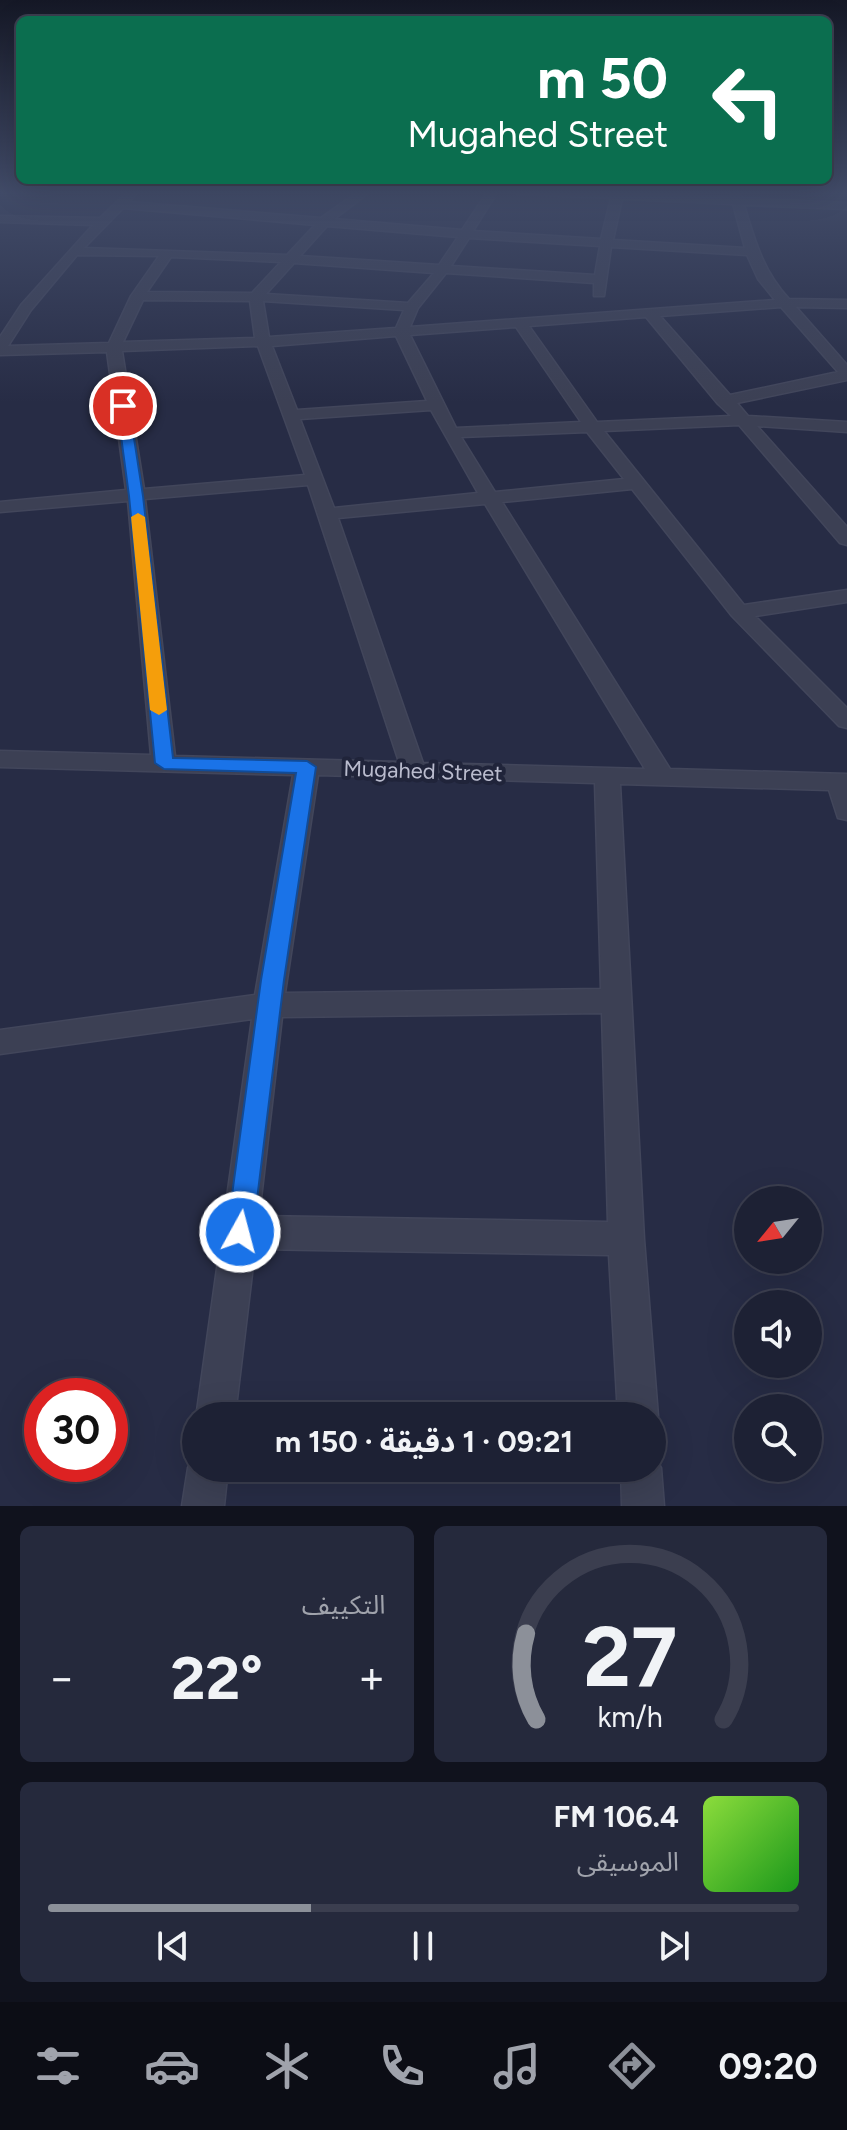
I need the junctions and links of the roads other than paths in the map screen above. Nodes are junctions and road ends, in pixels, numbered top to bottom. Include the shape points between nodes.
1 (65, 261) edge
2 (162, 261) edge
3 (286, 261) edge
4 (325, 261) edge
5 (448, 261) edge
6 (602, 261) edge
7 (756, 261) edge
8 (441, 272) junction
9 (599, 279) junction
10 (138, 296) junction
11 (256, 297) junction
12 (783, 303) junction
13 (847, 304) edge
14 (412, 307) junction
15 (649, 312) junction
16 (604, 315) junction
17 (519, 322) junction
18 (401, 332) junction
19 (263, 342) junction
20 (114, 347) junction
21 (0, 350) edge
22 (847, 374) edge
23 (724, 401) junction
24 (437, 405) junction
25 (291, 415) junction
26 (741, 420) junction
27 (847, 427) edge
28 (593, 428) junction
29 (450, 433) junction
30 (315, 479) junction
31 (636, 483) junction
32 (136, 496) junction
33 (489, 497) junction
34 (0, 507) edge
35 (327, 514) junction
36 (847, 539) edge
37 (847, 596) edge
38 (739, 612) junction
39 (847, 721) edge
40 (0, 759) edge
41 (164, 763) junction
42 (307, 767) junction
43 (414, 771) junction
44 (607, 776) junction
45 (663, 778) junction
46 (844, 782) edge
47 (847, 812) edge
48 (617, 1001) junction
49 (269, 1005) junction
50 (0, 1042) edge
51 (240, 1232) junction
52 (626, 1239) junction
53 (217, 1402) edge
54 (637, 1402) edge
55 (206, 1482) edge
56 (642, 1482) edge
57 (203, 1506) edge
58 (643, 1506) edge

1 - 21 street
2 - 10 street
3 - 11 street
4 - 8 street
5 - 8 street
6 - 9 street
7 - 12 street
8 - 9 street
8 - 14 street
9 - 16 street
10 - 11 street
10 - 20 street
11 - 14 street
11 - 19 street
12 - 13 street
12 - 15 street
12 - 22 street
14 - 18 street
15 - 16 street
15 - 23 street
16 - 17 street
17 - 18 street
17 - 28 street
18 - 19 street
18 - 24 street
19 - 20 street
19 - 25 street
20 - 21 street
20 - 32 street
22 - 23 street
23 - 26 street
24 - 25 street
24 - 29 street
25 - 30 street
26 - 27 street
26 - 28 street
26 - 36 street
28 - 29 street
28 - 31 street
29 - 33 street
30 - 32 street
30 - 35 street
31 - 33 street
31 - 38 street
32 - 34 street
32 - 41 street
33 - 35 street
33 - 45 street
35 - 43 street
37 - 38 street
38 - 39 street
40 - 41 street, Mugahed Street
41 - 42 street, Mugahed Street
42 - 43 street, Mugahed Street
42 - 49 street
43 - 44 street, Mugahed Street
44 - 45 street, Mugahed Street
44 - 48 street
45 - 46 street, Mugahed Street
46 - 47 street
48 - 49 street
48 - 52 street
49 - 50 street
49 - 51 street
51 - 52 street
51 - 53 street
52 - 54 street
55 - 57 street
56 - 58 street

